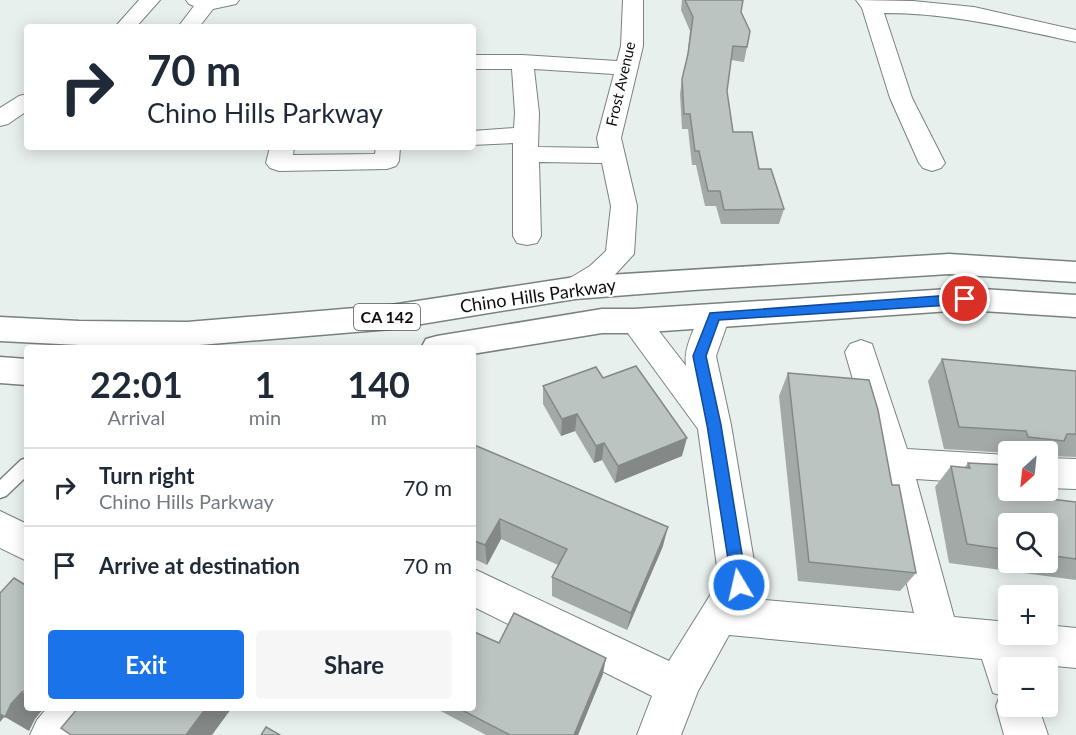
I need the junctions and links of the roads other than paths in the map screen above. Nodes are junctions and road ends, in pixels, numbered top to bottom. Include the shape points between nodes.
1 (150, 0) edge
2 (229, 0) edge
3 (633, 0) edge
4 (201, 2) edge
5 (869, 4) edge
6 (129, 24) edge
7 (190, 24) edge
8 (1076, 36) edge
9 (476, 62) edge
10 (522, 62) junction
11 (625, 69) junction
12 (24, 103) edge
13 (0, 119) edge
14 (476, 139) edge
15 (525, 145) junction
16 (281, 150) edge
17 (388, 150) edge
18 (613, 156) junction
19 (932, 163) dead end
20 (527, 236) dead end
21 (1076, 272) edge
22 (693, 279) junction
23 (575, 288) junction
24 (1076, 306) edge
25 (714, 316) junction
26 (634, 321) junction
27 (0, 329) edge
28 (455, 345) edge
29 (861, 352) dead end
30 (0, 370) edge
31 (24, 372) edge
32 (714, 425) junction
33 (894, 463) junction
34 (24, 468) edge
35 (998, 469) edge
36 (1058, 473) edge
37 (1076, 474) edge
38 (0, 491) edge
39 (0, 528) edge
40 (24, 542) edge
41 (476, 588) edge
42 (719, 615) junction
43 (939, 635) junction
44 (1076, 648) edge
45 (998, 657) edge
46 (1015, 657) edge
47 (678, 687) junction
48 (72, 711) edge
49 (1020, 717) edge
50 (52, 735) edge
51 (659, 735) edge
52 (1026, 735) edge

1 - 6 street
2 - 4 street
3 - 11 street, Frost Avenue via 632,46
4 - 7 street
5 - 8 street via 974,13
5 - 19 street via 901,98
9 - 10 street
10 - 11 street
10 - 15 street via 527,113
11 - 18 street, Frost Avenue via 609,138
12 - 13 street
14 - 15 street
15 - 18 street
15 - 20 street
16 - 17 street via 279,163 387,161
18 - 23 street, Frost Avenue via 624,206 620,254 600,273
21 - 22 main road, Chino Hills Parkway / CA 142 via 949,264
22 - 23 main road, Chino Hills Parkway / CA 142
22 - 26 main road via 657,296 639,310
23 - 27 main road, Chino Hills Parkway / CA 142 via 391,317 188,334
24 - 25 main road, Chino Hills Parkway / CA 142 via 965,299
25 - 26 main road, Chino Hills Parkway / CA 142
25 - 32 street via 700,356
26 - 28 main road, Chino Hills Parkway / CA 142 via 602,321
26 - 32 street
29 - 33 street
30 - 31 main road
32 - 42 street via 739,585
33 - 35 street
33 - 43 street
34 - 38 lane
36 - 37 street
39 - 40 street
41 - 47 street
42 - 43 street
42 - 47 street
43 - 45 street
44 - 46 street
47 - 51 street
48 - 50 street
49 - 52 street

